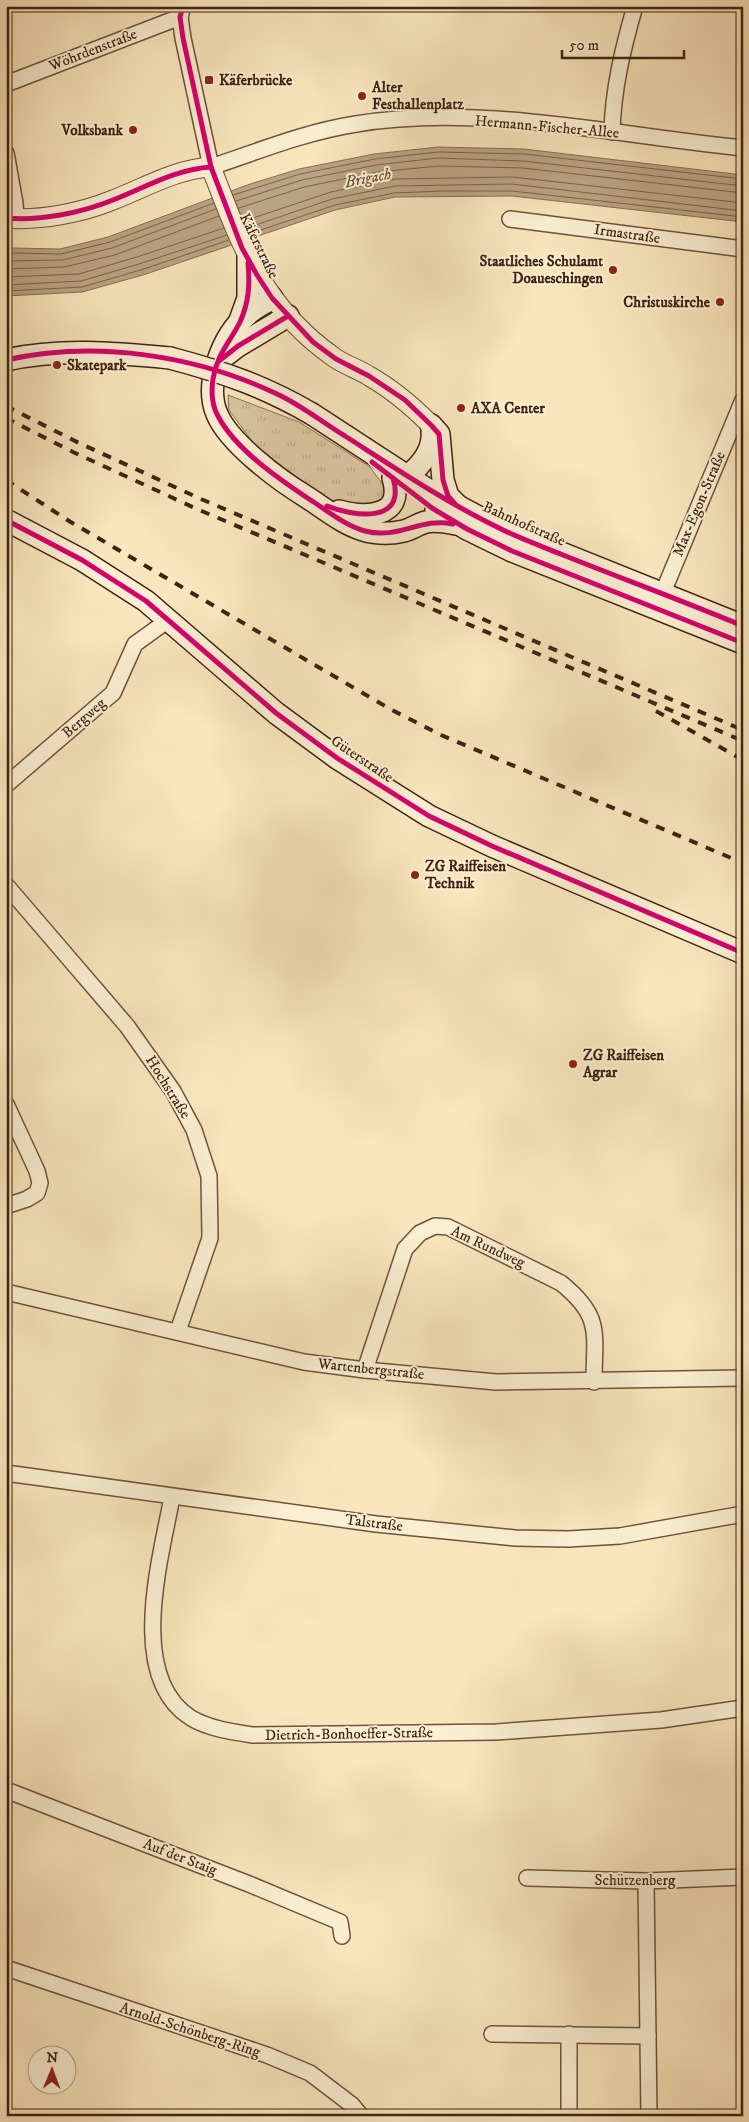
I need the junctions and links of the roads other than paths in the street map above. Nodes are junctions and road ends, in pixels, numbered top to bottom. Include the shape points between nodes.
1 (635, 6) edge
2 (181, 12) edge
3 (6, 84) edge
4 (612, 132) junction
5 (743, 148) edge
6 (6, 153) edge
7 (213, 172) junction
8 (510, 218) dead end
9 (11, 219) edge
10 (743, 249) edge
11 (245, 253) junction
12 (272, 298) junction
13 (288, 316) junction
14 (240, 323) junction
15 (6, 360) edge
16 (218, 361) junction
17 (743, 400) edge
18 (431, 425) junction
19 (401, 477) junction
20 (311, 500) junction
21 (460, 517) junction
22 (6, 520) edge
23 (659, 601) junction
24 (167, 621) junction
25 (743, 626) edge
26 (743, 643) edge
27 (6, 785) edge
28 (6, 885) edge
29 (743, 953) edge
30 (6, 1104) edge
31 (6, 1206) edge
32 (6, 1292) edge
33 (178, 1331) junction
34 (365, 1370) junction
35 (743, 1378) edge
36 (594, 1382) junction
37 (6, 1473) edge
38 (172, 1496) junction
39 (743, 1514) edge
40 (743, 1708) edge
41 (6, 1790) edge
42 (743, 1877) edge
43 (526, 1878) dead end
44 (646, 1881) junction
45 (342, 1936) dead end
46 (6, 1968) edge
47 (492, 2034) dead end
48 (569, 2034) junction
49 (648, 2036) junction
50 (362, 2116) edge
51 (569, 2116) edge
52 (649, 2116) edge

1 - 4 street via 622,53
2 - 3 street, Wöhrdenstraße
2 - 7 street, Käferstraße
4 - 5 street, Hermann-Fischer-Allee
4 - 7 street, Hermann-Fischer-Allee via 481,120 402,119 302,135
6 - 9 street via 16,203
7 - 9 street, Hermann-Fischer-Allee via 191,169 110,201 48,216
7 - 11 street, Käferstraße
8 - 10 street, Irmastraße
11 - 12 street, Käferstraße
11 - 14 main road via 248,298
12 - 13 street, Käferstraße
12 - 14 main road
13 - 16 main road
13 - 18 street, Käferstraße via 313,342 405,400
14 - 16 main road via 222,349
15 - 19 main road, Bahnhofstraße, bridge via 59,352 105,352 170,358 206,367 278,394 342,435 374,464
16 - 20 main road via 212,395 217,415 228,432 285,484
17 - 23 street, Max-Egon-Straße
18 - 19 main road via 433,433 421,466
18 - 21 main road via 439,434 443,480 448,496
19 - 20 main road via 395,485 395,496 389,507 378,514 341,512
19 - 21 main road, Bahnhofstraße via 432,508
20 - 21 main road via 337,519 386,534 425,522
21 - 23 main road, Bahnhofstraße via 512,551
22 - 24 main road, Güterstraße via 116,580
23 - 25 main road, Bahnhofstraße
23 - 26 main road, Bahnhofstraße
24 - 27 street, Bergweg via 135,644 113,693
24 - 29 main road, Güterstraße via 337,758 428,816
28 - 33 street, Hochstraße via 127,1026 173,1091 194,1130 209,1176 210,1238
30 - 31 street via 40,1183 37,1193
32 - 33 street, Wartenbergstraße
33 - 34 street, Wartenbergstraße via 304,1362
34 - 36 street, Wartenbergstraße via 496,1382
34 - 36 street, Am Rundweg via 405,1248 420,1233 435,1226 448,1227 561,1283 576,1294 594,1323
35 - 36 street, Wartenbergstraße
37 - 38 street, Talstraße
38 - 39 street, Talstraße via 376,1524 515,1538 620,1536
38 - 40 street, Dietrich-Bonhoeffer-Straße via 154,1600 153,1641 158,1670 169,1698 191,1718 220,1730 253,1735 496,1732 661,1720
41 - 45 street, Auf der Staig via 340,1922
42 - 44 street, Schützenberg
43 - 44 street, Schützenberg
44 - 49 street
46 - 50 street, Arnold-Schönberg-Ring via 267,2055 310,2073
47 - 48 street
48 - 49 street
48 - 51 street
49 - 52 street

